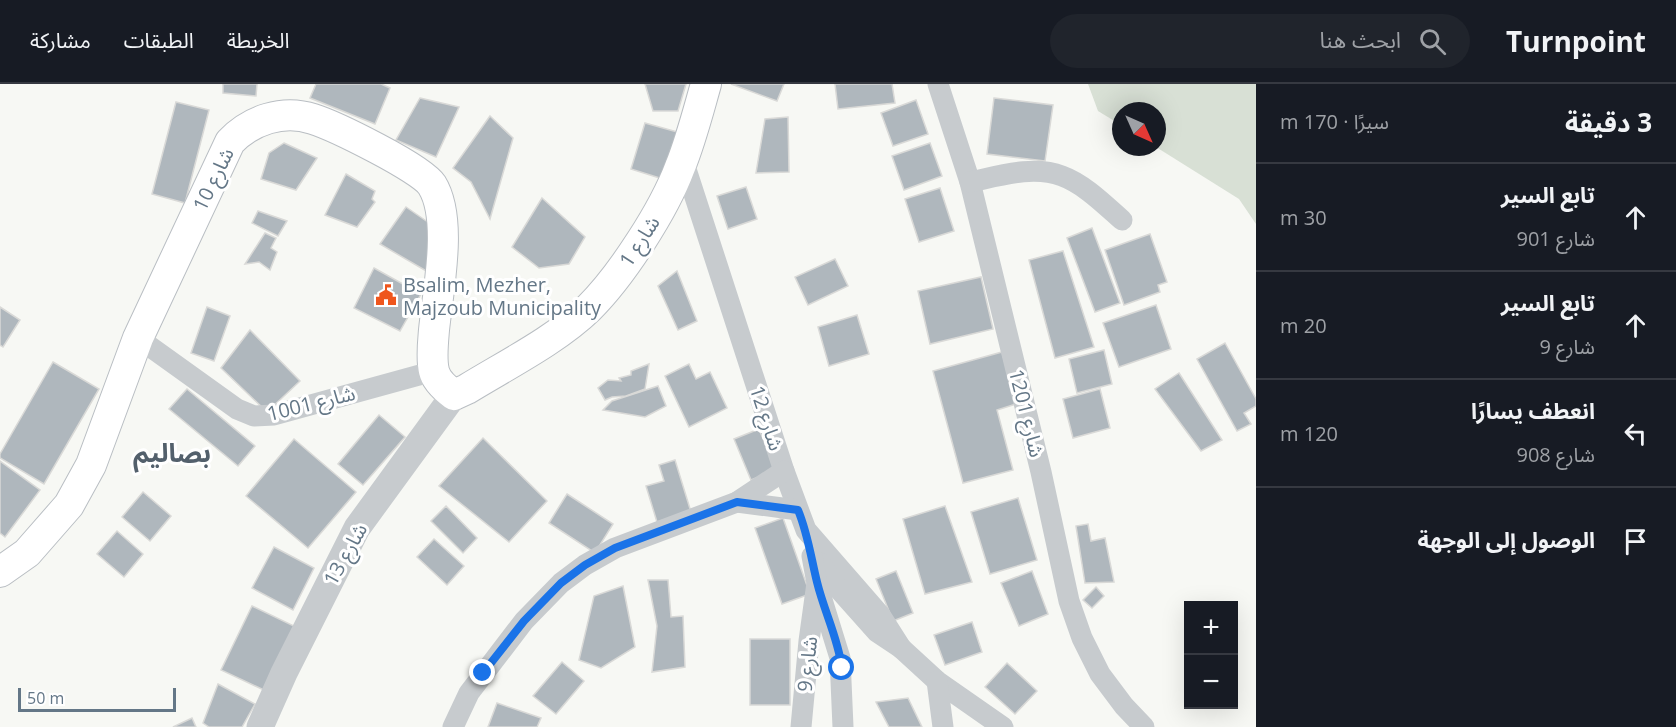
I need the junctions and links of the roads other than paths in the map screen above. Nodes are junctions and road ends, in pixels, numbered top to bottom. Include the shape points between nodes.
1 (706, 84) edge
2 (938, 84) edge
3 (683, 160) junction
4 (970, 182) junction
5 (1122, 220) dead end
6 (138, 338) junction
7 (434, 371) junction
8 (454, 395) junction
9 (784, 471) junction
10 (737, 502) junction
11 (805, 530) junction
12 (0, 572) edge
13 (817, 583) junction
14 (937, 681) junction
15 (260, 727) edge
16 (453, 727) edge
17 (801, 727) edge
18 (843, 727) edge
19 (943, 727) edge
20 (1003, 727) edge
21 (1144, 727) edge

1 - 3 main road, شارع 1
2 - 4 street, شارع 1201
3 - 8 main road, شارع 1 via 649,227 588,308 554,335
3 - 9 street, شارع 12
4 - 5 street via 1007,174 1047,172 1062,176 1097,198
4 - 21 street, شارع 1201 via 1069,601 1100,674
6 - 7 street, شارع 1001 via 228,403 254,416 274,416
6 - 7 main road, شارع 10 via 230,142 242,129 260,120 300,115 321,121 413,168 431,183 440,202 443,234 433,340
6 - 12 main road, شارع 10 via 91,465 69,505 27,553
7 - 8 main road
8 - 15 street, شارع 13 via 357,528
9 - 10 street
9 - 11 street, شارع 12
10 - 11 street
10 - 16 street via 615,548 569,577 524,621 483,673
11 - 13 street, شارع 9
11 - 14 street, شارع 12 via 880,615 901,648
13 - 17 street, شارع 9
13 - 18 street via 840,658
14 - 19 street
14 - 20 street, شارع 12

